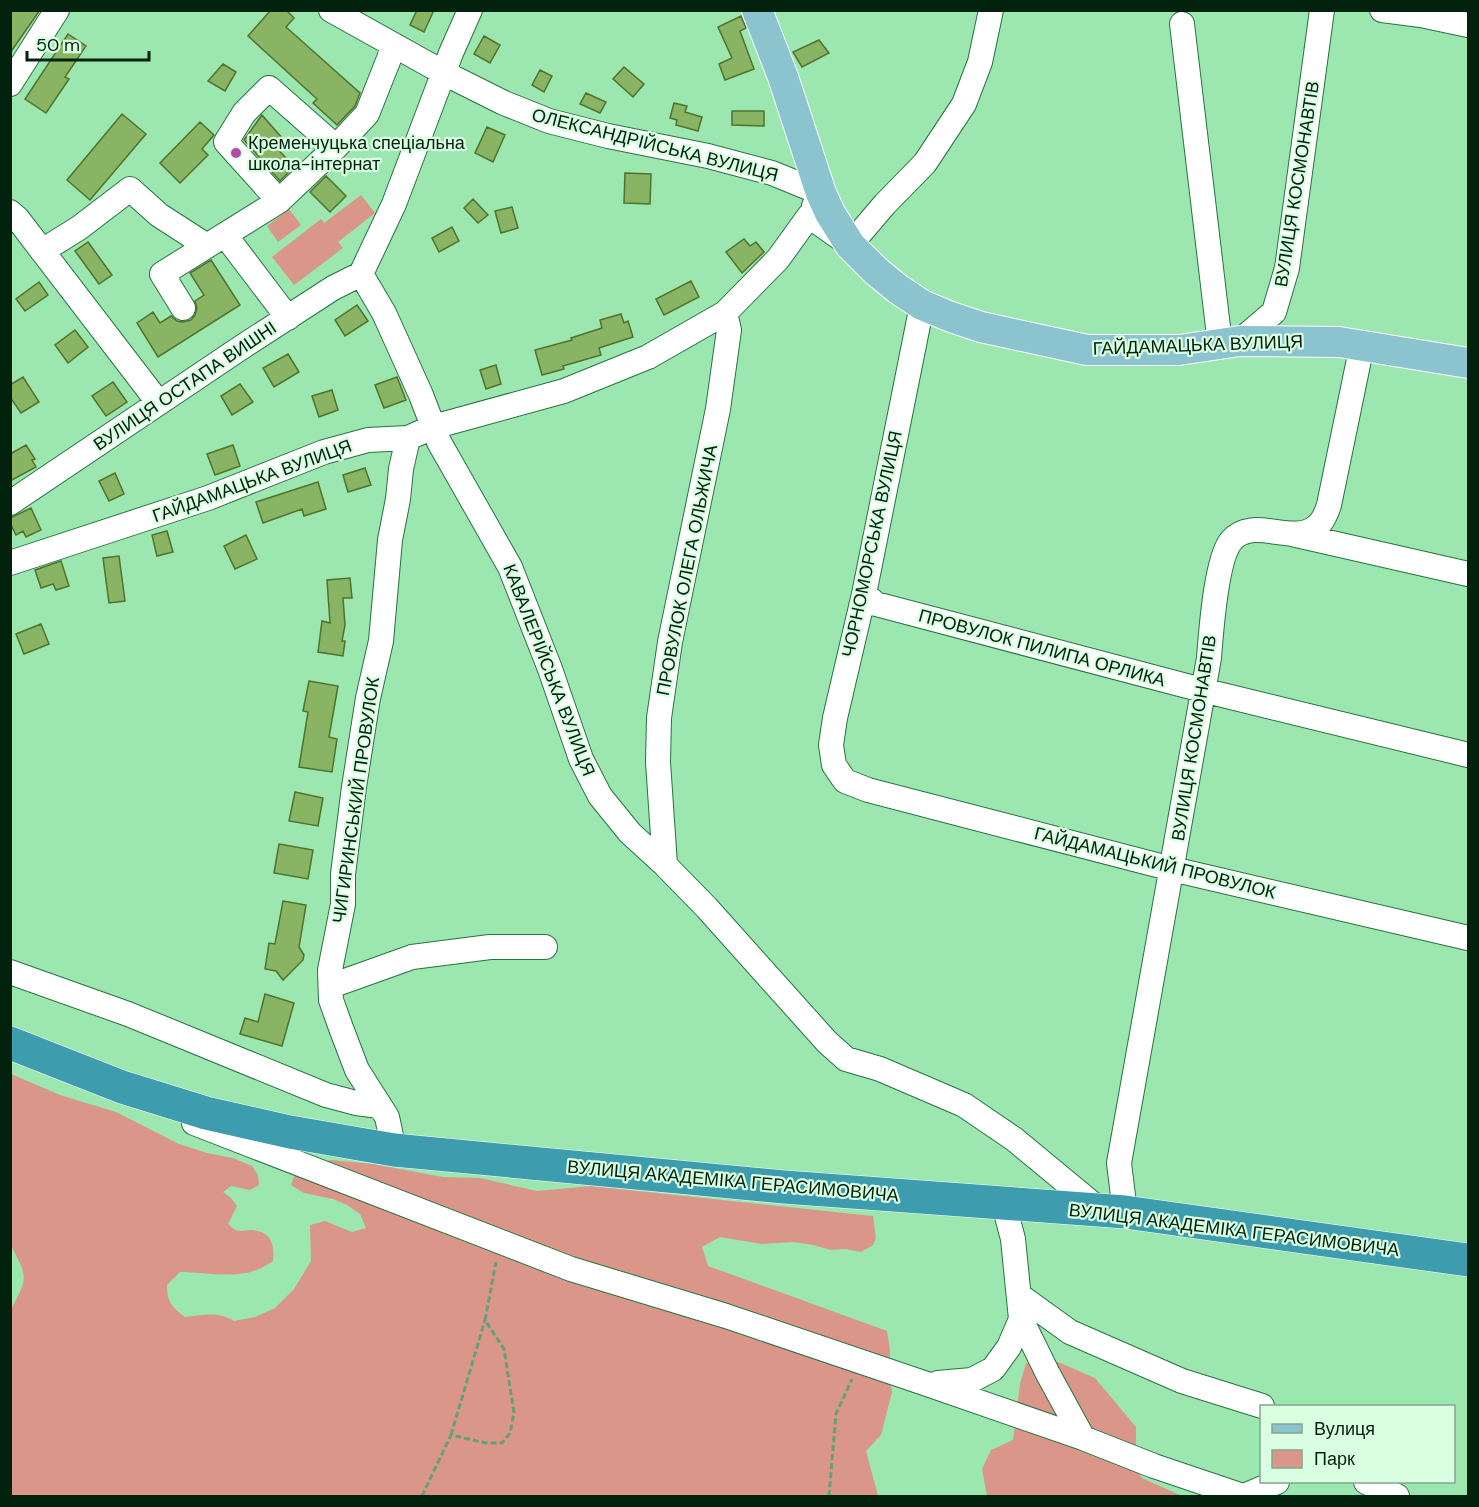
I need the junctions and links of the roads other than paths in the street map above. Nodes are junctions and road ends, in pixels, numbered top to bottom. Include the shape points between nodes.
1 (57, 10) edge
2 (331, 10) edge
3 (470, 10) edge
4 (757, 10) edge
5 (991, 10) edge
6 (1322, 10) edge
7 (1382, 10) edge
8 (1182, 24) dead end
9 (1468, 25) edge
10 (394, 46) junction
11 (444, 73) junction
12 (10, 84) edge
13 (336, 147) junction
14 (279, 201) junction
15 (815, 205) junction
16 (10, 212) edge
17 (216, 240) junction
18 (850, 245) junction
19 (42, 251) junction
20 (361, 274) junction
21 (922, 305) junction
22 (183, 308) dead end
23 (725, 313) junction
24 (288, 318) junction
25 (1230, 342) junction
26 (1362, 345) junction
27 (1468, 363) edge
28 (159, 402) junction
29 (433, 427) junction
30 (408, 438) junction
31 (10, 503) edge
32 (1292, 534) junction
33 (10, 563) edge
34 (1468, 574) edge
35 (864, 594) junction
36 (1202, 690) junction
37 (1468, 755) edge
38 (844, 781) joint
39 (665, 865) junction
40 (1172, 869) junction
41 (1468, 938) edge
42 (545, 947) dead end
43 (10, 972) edge
44 (331, 986) junction
45 (10, 1043) edge
46 (122, 1087) junction
47 (381, 1106) junction
48 (394, 1150) junction
49 (1004, 1205) junction
50 (1113, 1212) junction
51 (1468, 1260) edge
52 (1021, 1308) junction
53 (924, 1383) junction
54 (1260, 1406) edge
55 (1083, 1438) junction
56 (1275, 1483) edge
57 (1368, 1483) edge
58 (1243, 1497) edge
59 (1397, 1497) edge

1 - 12 street
2 - 10 street, ОЛЕКСАНДРІЙСЬКА ВУЛИЦЯ
3 - 11 street
4 - 15 main road, ГАЙДАМАЦЬКА ВУЛИЦЯ via 783,76
5 - 18 street via 980,62 964,104 925,163
6 - 25 street, ВУЛИЦЯ КОСМОНАВТІВ via 1287,268 1274,312
7 - 9 street
8 - 25 street
10 - 11 street, ОЛЕКСАНДРІЙСЬКА ВУЛИЦЯ
10 - 13 street via 367,114
11 - 15 street, ОЛЕКСАНДРІЙСЬКА ВУЛИЦЯ via 504,104 549,121 772,173
11 - 20 street via 394,204
13 - 14 street
13 - 14 street via 269,88 244,113 226,142
14 - 17 street
15 - 18 main road, ГАЙДАМАЦЬКА ВУЛИЦЯ via 830,213
15 - 23 street, ГАЙДАМАЦЬКА ВУЛИЦЯ via 778,259
16 - 19 street
17 - 19 street via 159,215 130,189
17 - 22 street via 162,274
17 - 24 street
18 - 21 main road, ГАЙДАМАЦЬКА ВУЛИЦЯ via 883,277
19 - 28 street
20 - 24 street, ВУЛИЦЯ ОСТАПА ВИШНІ
20 - 29 street, КАВАЛЕРІЙСЬКА ВУЛИЦЯ via 384,313
21 - 25 main road, ГАЙДАМАЦЬКА ВУЛИЦЯ via 981,327 1087,350 1179,350
21 - 35 street, ЧОРНОМОРСЬКА ВУЛИЦЯ
23 - 29 street, ГАЙДАМАЦЬКА ВУЛИЦЯ via 648,357 564,391
23 - 39 street, ПРОВУЛОК ОЛЕГА ОЛЬЖИЧА via 729,330 718,409 670,642 660,718 658,762
24 - 28 street, ВУЛИЦЯ ОСТАПА ВИШНІ
25 - 26 main road, ГАЙДАМАЦЬКА ВУЛИЦЯ
26 - 27 main road, ГАЙДАМАЦЬКА ВУЛИЦЯ
26 - 32 street, ВУЛИЦЯ КОСМОНАВТІВ via 1329,505 1323,521 1315,528
28 - 31 street, ВУЛИЦЯ ОСТАПА ВИШНІ
29 - 30 street, ГАЙДАМАЦЬКА ВУЛИЦЯ
29 - 39 street, КАВАЛЕРІЙСЬКА ВУЛИЦЯ via 510,567 581,759 600,796 630,833
30 - 33 street, ГАЙДАМАЦЬКА ВУЛИЦЯ via 368,440 324,452 208,498
30 - 44 street, ЧИГИРИНСЬКИЙ ПРОВУЛОК via 390,540 381,641 354,787
32 - 34 street
32 - 36 street, ВУЛИЦЯ КОСМОНАВТІВ via 1258,529 1232,539 1220,566
35 - 36 street, ПРОВУЛОК ПИЛИПА ОРЛИКА via 876,604
35 - 38 street, ЧОРНОМОРСЬКА ВУЛИЦЯ via 831,745 834,765
36 - 37 street, ПРОВУЛОК ПИЛИПА ОРЛИКА
36 - 40 street, ВУЛИЦЯ КОСМОНАВТІВ
38 - 40 street, ГАЙДАМАЦЬКИЙ ПРОВУЛОК
39 - 50 street, КАВАЛЕРІЙСЬКА ВУЛИЦЯ via 846,1059 963,1105
40 - 41 street, ГАЙДАМАЦЬКИЙ ПРОВУЛОК
40 - 50 street, ВУЛИЦЯ КОСМОНАВТІВ
42 - 44 street via 490,947 412,957
43 - 47 street via 128,1014 326,1095
44 - 47 street, ЧИГИРИНСЬКИЙ ПРОВУЛОК via 331,1000 357,1070
45 - 46 highway, ВУЛИЦЯ АКАДЕМІКА ГЕРАСИМОВИЧА
46 - 48 highway, ВУЛИЦЯ АКАДЕМІКА ГЕРАСИМОВИЧА via 206,1113
46 - 53 street via 159,1111 571,1269
47 - 48 street, ЧИГИРИНСЬКИЙ ПРОВУЛОК
48 - 49 highway, ВУЛИЦЯ АКАДЕМІКА ГЕРАСИМОВИЧА
49 - 50 highway, ВУЛИЦЯ АКАДЕМІКА ГЕРАСИМОВИЧА
49 - 52 street via 1013,1239
50 - 51 highway, ВУЛИЦЯ АКАДЕМІКА ГЕРАСИМОВИЧА
52 - 53 street via 1009,1347 993,1369 972,1380
52 - 54 street via 1182,1381
52 - 55 street via 1048,1374
53 - 55 street
55 - 58 street
56 - 58 street
57 - 59 street

